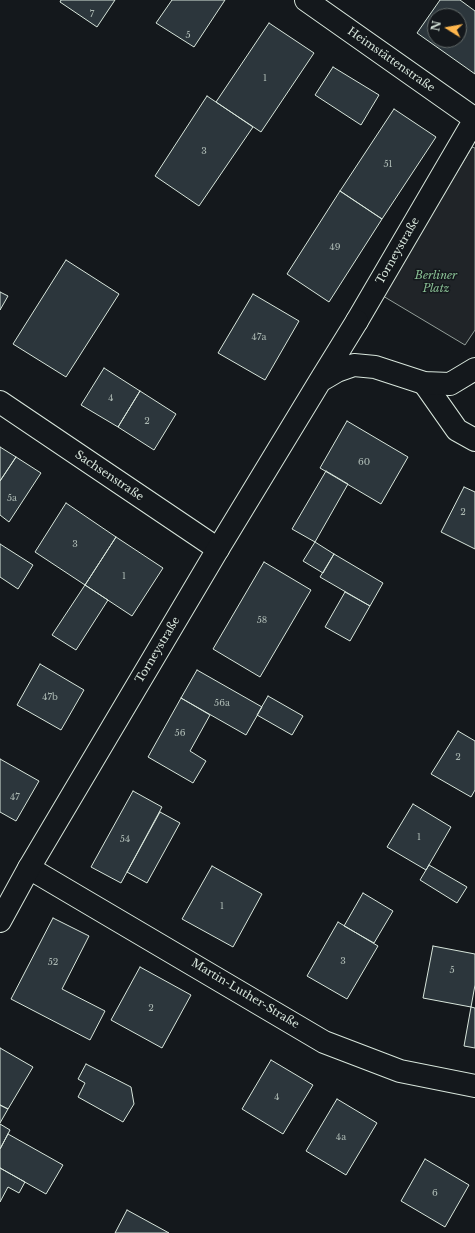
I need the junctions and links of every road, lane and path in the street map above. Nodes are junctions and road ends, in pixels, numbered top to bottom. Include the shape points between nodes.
1 (306, 0) edge
2 (475, 119) edge
3 (475, 369) edge
4 (320, 381) junction
5 (424, 383) junction
6 (0, 402) edge
7 (475, 440) edge
8 (218, 549) junction
9 (29, 868) junction
10 (0, 921) edge
11 (475, 1086) edge

1 - 2 street, Heimstättenstraße
2 - 4 street, Torneystraße
3 - 5 street, Torneystraße via 450,384
4 - 5 street, Torneystraße via 354,365 375,367
4 - 8 street, Torneystraße
5 - 7 street via 457,430
6 - 8 street, Sachsenstraße
8 - 9 street, Torneystraße
9 - 10 street, Torneystraße
9 - 11 street, Martin-Luther-Straße via 324,1042 400,1071

